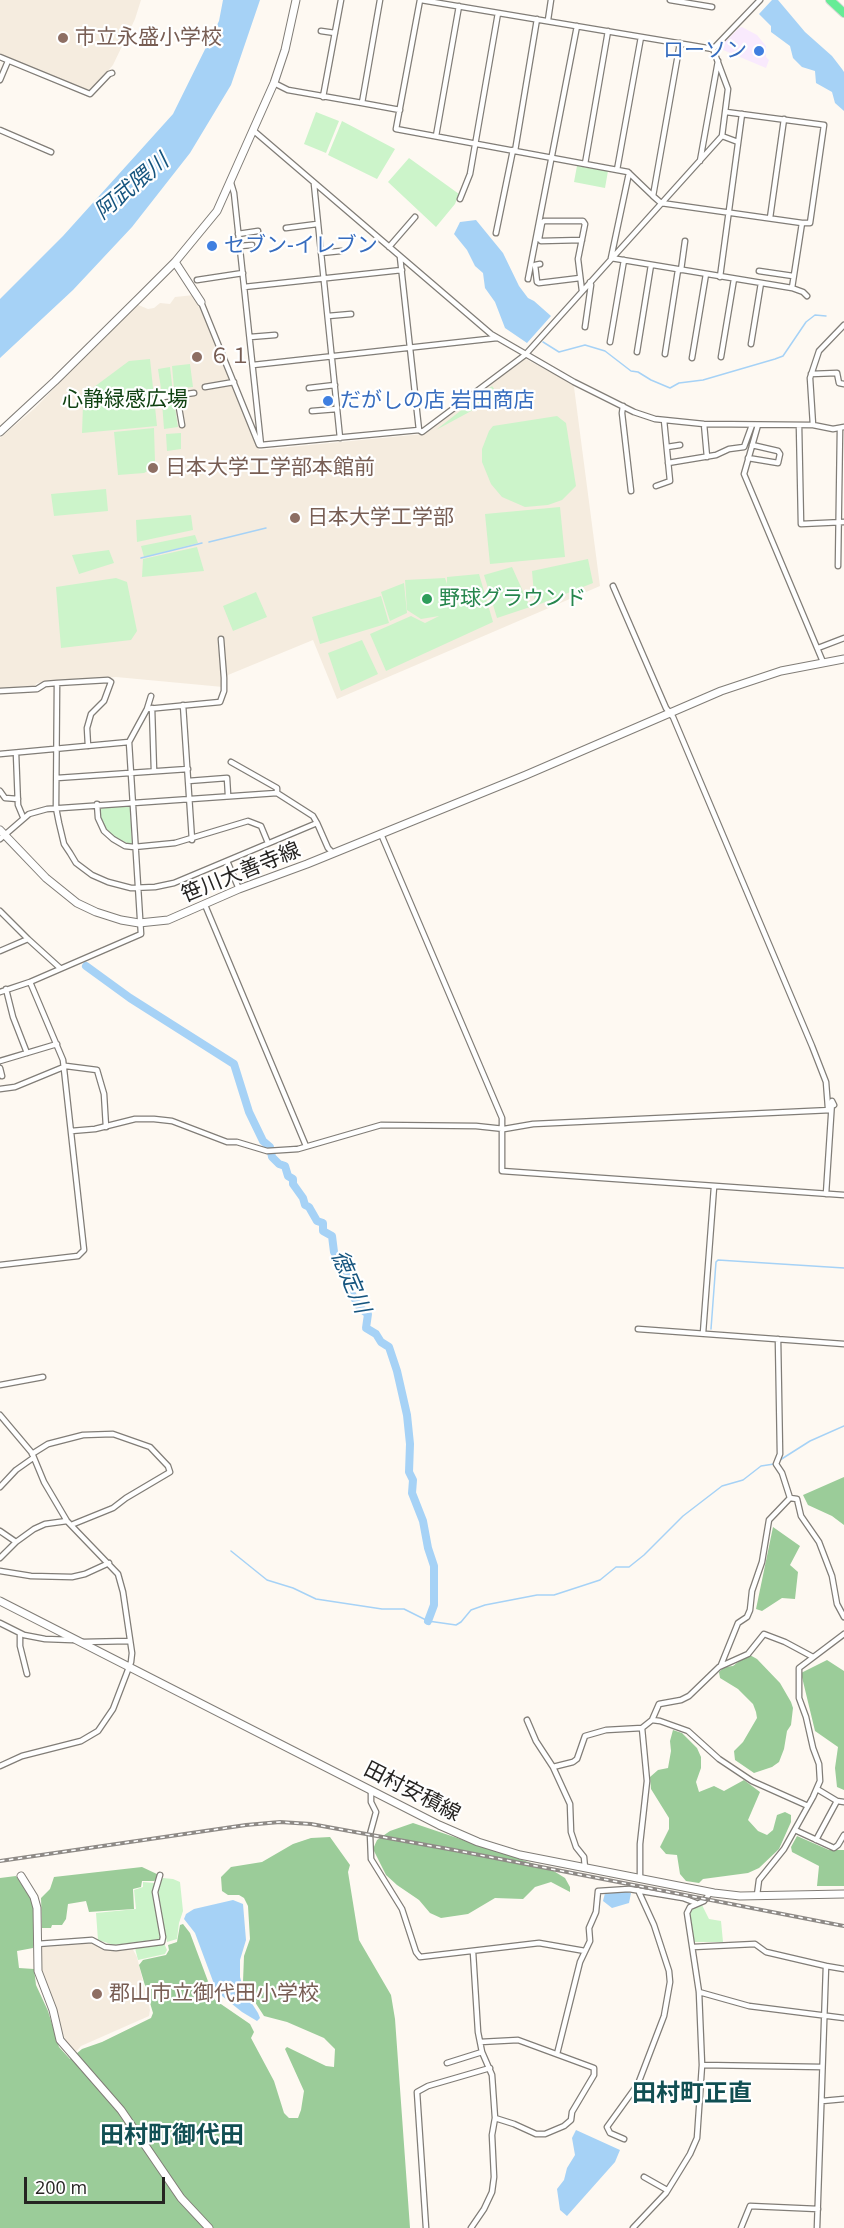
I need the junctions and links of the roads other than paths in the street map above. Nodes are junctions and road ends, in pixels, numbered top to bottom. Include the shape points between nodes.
1 (296, 0) edge
2 (341, 0) edge
3 (380, 0) edge
4 (422, 0) edge
5 (551, 0) edge
6 (670, 0) edge
7 (760, 0) edge
8 (830, 0) edge
9 (459, 6) junction
10 (712, 7) dead end
11 (498, 13) junction
12 (844, 13) edge
13 (537, 19) junction
14 (548, 20) junction
15 (577, 26) junction
16 (321, 31) dead end
17 (608, 31) junction
18 (335, 33) junction
19 (640, 37) junction
20 (680, 43) junction
21 (713, 50) junction
22 (0, 57) edge
23 (8, 60) junction
24 (718, 61) junction
25 (112, 73) dead end
26 (0, 80) edge
27 (274, 83) junction
28 (323, 97) junction
29 (362, 103) junction
30 (400, 111) junction
31 (726, 112) junction
32 (742, 114) junction
33 (784, 119) junction
34 (0, 130) edge
35 (254, 131) junction
36 (436, 136) junction
37 (722, 136) junction
38 (738, 142) junction
39 (476, 143) junction
40 (514, 151) junction
41 (51, 152) dead end
42 (553, 158) junction
43 (700, 161) junction
44 (585, 164) junction
45 (617, 170) junction
46 (629, 173) junction
47 (231, 183) junction
48 (315, 184) junction
49 (653, 196) junction
50 (460, 200) dead end
51 (661, 202) junction
52 (728, 213) junction
53 (415, 217) dead end
54 (770, 218) junction
55 (801, 223) junction
56 (317, 224) junction
57 (286, 228) dead end
58 (258, 231) dead end
59 (496, 233) dead end
60 (238, 234) junction
61 (582, 240) junction
62 (685, 241) dead end
63 (252, 245) dead end
64 (240, 246) junction
65 (389, 247) junction
66 (340, 251) dead end
67 (321, 253) junction
68 (400, 257) junction
69 (611, 258) junction
70 (624, 260) junction
71 (175, 262) junction
72 (540, 264) dead end
73 (651, 265) junction
74 (402, 270) junction
75 (680, 270) junction
76 (759, 271) dead end
77 (243, 273) junction
78 (706, 274) junction
79 (793, 276) junction
80 (720, 277) junction
81 (323, 278) junction
82 (580, 278) junction
83 (528, 279) dead end
84 (734, 279) junction
85 (197, 280) dead end
86 (590, 282) junction
87 (761, 283) junction
88 (244, 287) junction
89 (792, 288) junction
90 (582, 291) junction
91 (807, 296) dead end
92 (201, 302) joint
93 (351, 314) dead end
94 (328, 316) junction
95 (844, 325) edge
96 (585, 327) dead end
97 (275, 335) dead end
98 (835, 336) junction
99 (844, 336) edge
100 (250, 337) junction
101 (497, 338) junction
102 (610, 342) dead end
103 (751, 344) dead end
104 (410, 349) junction
105 (637, 352) dead end
106 (665, 354) dead end
107 (525, 355) junction
108 (332, 357) junction
109 (721, 357) dead end
110 (692, 358) dead end
111 (253, 365) junction
112 (811, 374) junction
113 (234, 382) junction
114 (844, 384) edge
115 (335, 385) junction
116 (205, 387) dead end
117 (309, 388) dead end
118 (194, 393) dead end
119 (177, 396) junction
120 (155, 398) dead end
121 (623, 406) junction
122 (338, 409) junction
123 (312, 411) dead end
124 (664, 420) junction
125 (704, 424) junction
126 (755, 425) junction
127 (799, 425) junction
128 (813, 425) junction
129 (182, 426) dead end
130 (842, 428) edge
131 (419, 430) junction
132 (0, 432) edge
133 (340, 438) junction
134 (261, 445) junction
135 (680, 445) dead end
136 (752, 445) junction
137 (667, 447) junction
138 (707, 457) junction
139 (748, 458) junction
140 (669, 463) junction
141 (656, 486) dead end
142 (631, 491) dead end
143 (841, 496) edge
144 (841, 523) edge
145 (838, 566) dead end
146 (613, 586) dead end
147 (844, 638) edge
148 (221, 639) dead end
149 (818, 648) junction
150 (844, 659) edge
151 (823, 662) junction
152 (57, 683) junction
153 (0, 691) edge
154 (151, 696) dead end
155 (183, 705) junction
156 (149, 708) junction
157 (670, 713) junction
158 (129, 742) junction
159 (88, 746) junction
160 (57, 749) junction
161 (16, 753) junction
162 (0, 754) edge
163 (231, 762) dead end
164 (188, 769) junction
165 (154, 771) junction
166 (131, 772) junction
167 (57, 778) junction
168 (188, 781) junction
169 (0, 791) edge
170 (277, 792) junction
171 (228, 795) junction
172 (189, 798) junction
173 (18, 800) junction
174 (133, 802) junction
175 (97, 804) junction
176 (56, 808) junction
177 (23, 817) junction
178 (317, 823) junction
179 (2, 834) edge
180 (381, 834) junction
181 (192, 840) junction
182 (268, 843) junction
183 (134, 847) junction
184 (333, 853) junction
185 (227, 861) junction
186 (137, 888) junction
187 (239, 889) junction
188 (205, 905) junction
189 (1, 913) edge
190 (140, 923) junction
191 (28, 939) junction
192 (0, 951) edge
193 (60, 968) junction
194 (30, 982) junction
195 (6, 990) junction
196 (0, 992) edge
197 (57, 1044) junction
198 (27, 1053) junction
199 (0, 1061) edge
200 (63, 1067) junction
201 (0, 1068) edge
202 (2, 1076) dead end
203 (0, 1089) edge
204 (834, 1104) dead end
205 (830, 1109) junction
206 (105, 1127) junction
207 (504, 1129) junction
208 (71, 1131) junction
209 (306, 1146) junction
210 (714, 1187) junction
211 (826, 1194) junction
212 (844, 1195) edge
213 (0, 1265) edge
214 (638, 1329) dead end
215 (703, 1333) junction
216 (778, 1339) junction
217 (844, 1344) edge
218 (43, 1377) dead end
219 (0, 1385) edge
220 (0, 1415) edge
221 (32, 1456) junction
222 (0, 1487) edge
223 (790, 1498) junction
224 (69, 1523) junction
225 (0, 1531) edge
226 (16, 1542) junction
227 (0, 1558) edge
228 (109, 1563) junction
229 (0, 1571) edge
230 (0, 1600) edge
231 (844, 1617) edge
232 (0, 1623) edge
233 (20, 1634) junction
234 (844, 1634) edge
235 (78, 1641) junction
236 (129, 1641) junction
237 (813, 1657) junction
238 (721, 1665) junction
239 (129, 1667) junction
240 (27, 1674) dead end
241 (652, 1719) junction
242 (527, 1720) dead end
243 (642, 1728) junction
244 (0, 1766) edge
245 (553, 1767) junction
246 (817, 1789) junction
247 (371, 1790) junction
248 (837, 1801) junction
249 (844, 1802) edge
250 (808, 1806) junction
251 (795, 1830) junction
252 (844, 1835) edge
253 (816, 1840) junction
254 (585, 1868) junction
255 (160, 1875) dead end
256 (21, 1876) dead end
257 (640, 1879) junction
258 (638, 1890) junction
259 (710, 1893) junction
260 (844, 1894) edge
261 (757, 1895) junction
262 (696, 1903) junction
263 (37, 1944) junction
264 (693, 1947) junction
265 (585, 1951) junction
266 (473, 1952) junction
267 (826, 1966) junction
268 (844, 1969) edge
269 (699, 1992) junction
270 (825, 2015) junction
271 (844, 2018) edge
272 (480, 2042) junction
273 (482, 2052) junction
274 (557, 2054) junction
275 (447, 2063) dead end
276 (702, 2065) junction
277 (822, 2067) junction
278 (490, 2068) junction
279 (844, 2099) edge
280 (822, 2100) junction
281 (495, 2118) junction
282 (624, 2139) dead end
283 (644, 2177) dead end
284 (667, 2190) junction
285 (818, 2209) junction
286 (209, 2228) edge
287 (426, 2228) edge
288 (471, 2228) edge
289 (633, 2228) edge
290 (741, 2228) edge
291 (817, 2228) edge

1 - 27 street
2 - 18 street
3 - 29 street
4 - 9 street
4 - 30 street
5 - 14 street
6 - 10 street
7 - 21 street
8 - 12 highway
9 - 11 street
9 - 36 street
11 - 13 street
11 - 39 street
13 - 14 street
13 - 40 street
14 - 15 street
15 - 17 street
15 - 42 street
16 - 18 street
17 - 19 street
17 - 44 street
18 - 28 street
19 - 20 street
19 - 45 street
20 - 21 street
20 - 49 street
21 - 24 street
22 - 23 street
23 - 25 street via 90,94
23 - 26 street
24 - 31 street via 728,89
24 - 43 street
27 - 28 street
27 - 35 street
28 - 29 street
29 - 30 street
30 - 36 street via 396,129
31 - 32 street
31 - 37 street
32 - 33 street
32 - 38 street
33 - 54 street
33 - 55 street via 824,124 810,223
34 - 41 street
35 - 47 street
35 - 48 street
36 - 39 street
37 - 38 street
37 - 43 street
38 - 52 street
39 - 40 street
39 - 50 street
40 - 42 street
40 - 59 street
42 - 44 street
42 - 83 street
43 - 51 street
44 - 45 street
45 - 46 street
46 - 49 street
46 - 69 street
47 - 60 street
47 - 71 street via 217,211
48 - 56 street
48 - 65 street
49 - 51 street
51 - 52 street
51 - 69 street
52 - 54 street
52 - 80 street
53 - 65 street
54 - 55 street
55 - 79 street
56 - 57 street
56 - 67 street
58 - 60 street
60 - 64 street
61 - 61 street via 584,221 542,223 541,242
61 - 82 street
62 - 75 street
63 - 64 street
64 - 77 street
65 - 68 street
66 - 67 street
67 - 81 street
68 - 74 street
68 - 101 street
69 - 70 street
69 - 86 street
70 - 73 street
70 - 102 street
71 - 92 street
71 - 132 street
72 - 82 street via 535,265 539,283
73 - 75 street
73 - 105 street
74 - 81 street
74 - 104 street
75 - 78 street
75 - 106 street
76 - 79 street
77 - 85 street
77 - 88 street
78 - 80 street
78 - 110 street
79 - 89 street
80 - 84 street
81 - 88 street
81 - 94 street
82 - 90 street
84 - 87 street
84 - 109 street
86 - 90 street
86 - 96 street
87 - 89 street
87 - 103 street
88 - 100 street
89 - 91 street
90 - 107 street
92 - 113 street
93 - 94 street
94 - 108 street
95 - 98 street
97 - 100 street
98 - 99 street
98 - 112 street via 819,351
100 - 111 street
101 - 104 street
101 - 107 street
104 - 108 street
104 - 131 street
107 - 121 street
107 - 131 street via 422,432
108 - 111 street
108 - 115 street
111 - 134 street
112 - 114 street via 837,373 839,382
112 - 128 street
113 - 116 street
113 - 134 street
115 - 117 street
115 - 122 street
118 - 119 street
119 - 120 street
119 - 129 street
121 - 124 street
121 - 142 street
122 - 123 street
122 - 133 street
124 - 125 street
124 - 137 street
125 - 126 street
125 - 138 street
126 - 127 street
126 - 136 street
126 - 138 street via 744,447
127 - 128 street
127 - 144 street via 801,524
128 - 130 street
130 - 143 street
131 - 133 street
133 - 134 street
135 - 137 street
136 - 139 street
136 - 139 street via 778,451 778,463
137 - 140 street
138 - 140 street
139 - 149 street via 744,474
140 - 141 street via 670,481
143 - 144 street
144 - 145 street
146 - 157 street
147 - 149 street
148 - 155 street via 224,691 220,702
149 - 151 street
150 - 151 street, 笹川大善寺線
151 - 157 street, 笹川大善寺線 via 760,677
152 - 153 street via 37,689
152 - 159 street via 111,682 104,701 90,714
152 - 160 street
154 - 156 street
155 - 156 street
155 - 164 street
156 - 158 street
156 - 165 street
157 - 180 street, 笹川大善寺線
157 - 205 street via 812,1046 826,1082
158 - 159 street
158 - 166 street
159 - 160 street
160 - 161 street
160 - 167 street
161 - 162 street
161 - 173 street
163 - 170 street via 277,788
164 - 165 street
164 - 168 street
165 - 166 street
166 - 167 street
166 - 174 street
167 - 176 street
168 - 171 street via 227,778
168 - 172 street
169 - 173 street via 5,798
170 - 171 street
170 - 178 street via 313,816
171 - 172 street
172 - 174 street
172 - 181 street
173 - 177 street
174 - 175 street
174 - 183 street
175 - 176 street
175 - 183 street via 104,831 119,843
176 - 177 street
176 - 186 street via 64,844 76,863 108,882
177 - 179 street
178 - 182 street
178 - 184 street
179 - 190 street, 笹川大善寺線 via 77,903 112,918
180 - 184 street, 笹川大善寺線
180 - 207 street
181 - 182 street via 248,822 261,826
181 - 183 street
182 - 185 street
183 - 186 street
184 - 187 street, 笹川大善寺線
185 - 186 street via 174,883
185 - 187 street
186 - 190 street
187 - 188 street, 笹川大善寺線
188 - 190 street, 笹川大善寺線 via 168,920
188 - 209 street
189 - 191 street
190 - 193 street via 141,934
191 - 192 street
191 - 193 street
193 - 194 street
194 - 195 street
194 - 197 street
195 - 196 street
195 - 198 street
197 - 198 street
197 - 200 street
198 - 199 street
200 - 203 street via 15,1087
200 - 206 street via 98,1071 104,1094
200 - 208 street
201 - 202 street
204 - 205 street via 831,1101
205 - 207 street via 533,1124
205 - 211 street
206 - 208 street
206 - 209 street via 135,1119 154,1119 172,1121 227,1142 263,1150
207 - 209 street via 381,1125
207 - 210 street via 500,1167 503,1172
208 - 213 street via 83,1253
210 - 211 street
210 - 215 street
211 - 212 street
214 - 215 street
215 - 216 street
216 - 217 street
216 - 223 street via 780,1454 776,1463
218 - 219 street
220 - 221 street
221 - 222 street
221 - 224 street
221 - 224 street via 48,1444 82,1435 112,1434 154,1449 168,1466 170,1472 113,1508
223 - 231 street via 797,1499 801,1516 819,1542
223 - 238 street via 769,1520 750,1610 738,1623
224 - 226 street via 41,1526
224 - 228 street
225 - 226 street
226 - 227 street
228 - 229 street via 72,1576
228 - 236 street via 121,1583
230 - 235 street, 田村安積線
232 - 233 street
233 - 235 street
233 - 240 street
234 - 237 street
235 - 236 street
235 - 239 street, 田村安積線
236 - 239 street
237 - 238 street via 765,1633 748,1654
237 - 246 street via 799,1668 798,1683 820,1767
238 - 241 street via 689,1696 659,1704
239 - 244 street via 110,1716 92,1736
239 - 247 street, 田村安積線
241 - 243 street
241 - 250 street via 684,1729 752,1781
242 - 245 street
243 - 245 street via 606,1730 585,1736 577,1759
243 - 257 street via 647,1781
245 - 254 street via 570,1804 571,1832 584,1857
246 - 248 street
246 - 250 street
247 - 254 street, 田村安積線 via 478,1842
247 - 266 street via 376,1812 370,1833 371,1859 402,1909 416,1952 425,1958
248 - 249 street
248 - 253 street
250 - 251 street
251 - 253 street
251 - 261 street via 761,1876
252 - 253 street via 834,1848
254 - 257 street, 田村安積線
255 - 263 street via 155,1889 162,1942 116,1948 93,1940
256 - 263 street via 37,1908
257 - 259 street, 田村安積線
258 - 262 street
258 - 265 street via 598,1891
258 - 282 street via 654,1925 670,1982 663,2016 638,2084 607,2127 610,2133
259 - 261 street, 田村安積線
259 - 262 street via 704,1901
260 - 261 street, 田村安積線
262 - 264 street via 687,1913
263 - 286 street via 39,1978 60,2040 121,2110 181,2198
264 - 267 street via 755,1944 764,1952
264 - 269 street
265 - 266 street via 546,1943
265 - 274 street
266 - 272 street
267 - 268 street
267 - 270 street
269 - 270 street via 749,2006
269 - 276 street
270 - 271 street
270 - 277 street
272 - 273 street
272 - 274 street via 518,2040
273 - 275 street
273 - 278 street
274 - 281 street via 589,2064 594,2070 570,2123 540,2134
276 - 277 street
276 - 284 street via 697,2138
277 - 280 street
278 - 281 street
278 - 287 street via 417,2092
279 - 280 street
280 - 285 street
281 - 288 street via 492,2192
283 - 284 street
284 - 289 street
285 - 290 street via 750,2206
285 - 291 street

